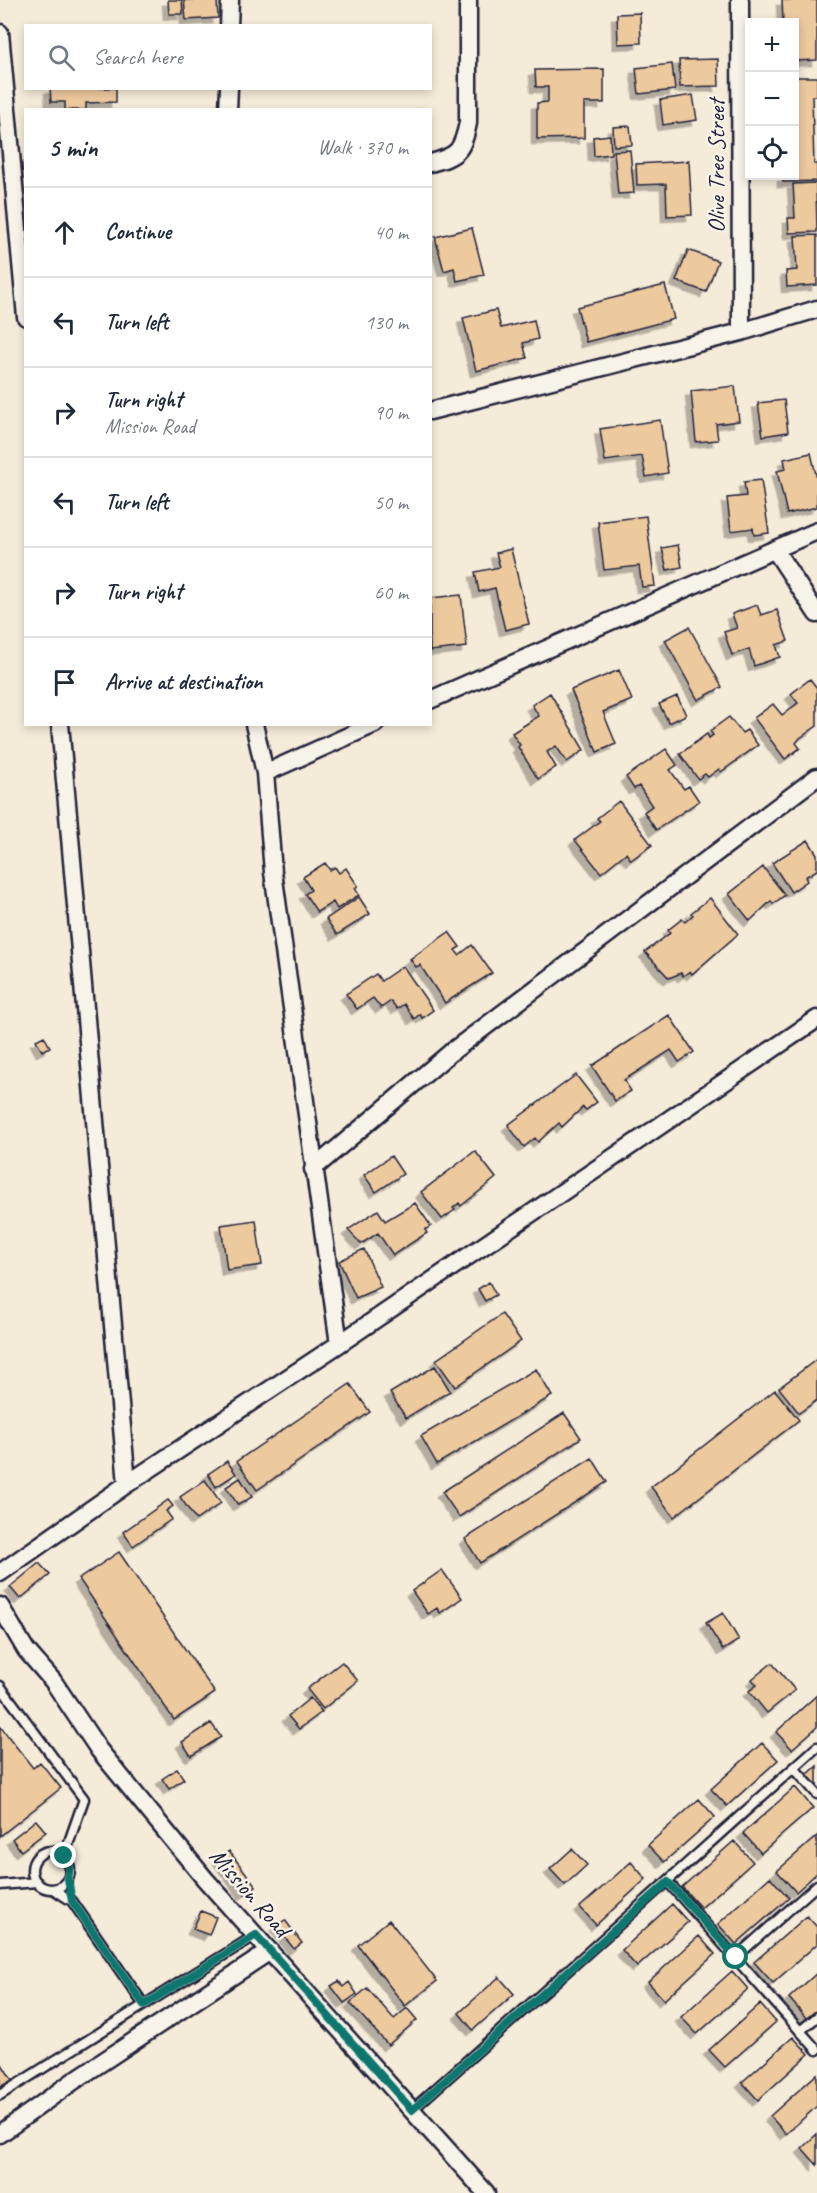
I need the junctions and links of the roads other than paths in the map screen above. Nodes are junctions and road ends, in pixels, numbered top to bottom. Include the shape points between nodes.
1 (230, 0) edge
2 (468, 0) edge
3 (740, 0) edge
4 (229, 24) edge
5 (0, 33) edge
6 (229, 90) edge
7 (228, 108) edge
8 (432, 163) edge
9 (23, 270) edge
10 (24, 286) edge
11 (817, 309) edge
12 (741, 332) junction
13 (432, 410) edge
14 (817, 531) edge
15 (775, 550) junction
16 (817, 614) edge
17 (432, 699) edge
18 (60, 726) edge
19 (254, 726) edge
20 (371, 726) edge
21 (265, 773) junction
22 (817, 777) edge
23 (817, 1019) edge
24 (314, 1169) junction
25 (339, 1344) junction
26 (126, 1484) junction
27 (0, 1573) edge
28 (0, 1606) edge
29 (0, 1686) edge
30 (817, 1747) edge
31 (794, 1768) junction
32 (817, 1794) edge
33 (64, 1856) junction
34 (68, 1879) junction
35 (37, 1882) junction
36 (668, 1882) junction
37 (0, 1885) edge
38 (817, 1885) edge
39 (53, 1889) junction
40 (72, 1901) junction
41 (256, 1935) junction
42 (270, 1951) junction
43 (736, 1957) junction
44 (144, 2005) junction
45 (817, 2017) edge
46 (800, 2031) junction
47 (817, 2050) edge
48 (0, 2095) edge
49 (412, 2110) junction
50 (0, 2134) edge
51 (486, 2193) edge

1 - 4 street
2 - 8 street via 468,123 464,143 453,158
3 - 12 street, Olive Tree Street
5 - 9 street
6 - 7 street
9 - 10 street
11 - 12 street
12 - 13 street
14 - 15 street
15 - 16 street
15 - 17 street
18 - 26 street
19 - 21 street
20 - 21 street
21 - 24 street via 273,872
22 - 24 street via 450,1053
23 - 25 street
24 - 25 street
25 - 26 street
26 - 27 street
28 - 41 street, Mission Road via 26,1650 53,1681 99,1750
29 - 33 lane via 84,1800
30 - 31 lane
31 - 32 lane
31 - 36 lane
33 - 34 lane via 70,1867
33 - 35 lane via 52,1851 41,1854 33,1864
34 - 39 lane
34 - 40 lane
35 - 37 lane
35 - 39 lane
36 - 43 lane
36 - 49 lane
38 - 43 lane
39 - 40 lane
40 - 44 lane
41 - 42 street, Mission Road
41 - 44 lane
42 - 49 street, Mission Road
42 - 50 street
43 - 46 lane
44 - 48 lane
45 - 46 lane
46 - 47 lane
49 - 51 street, Mission Road

